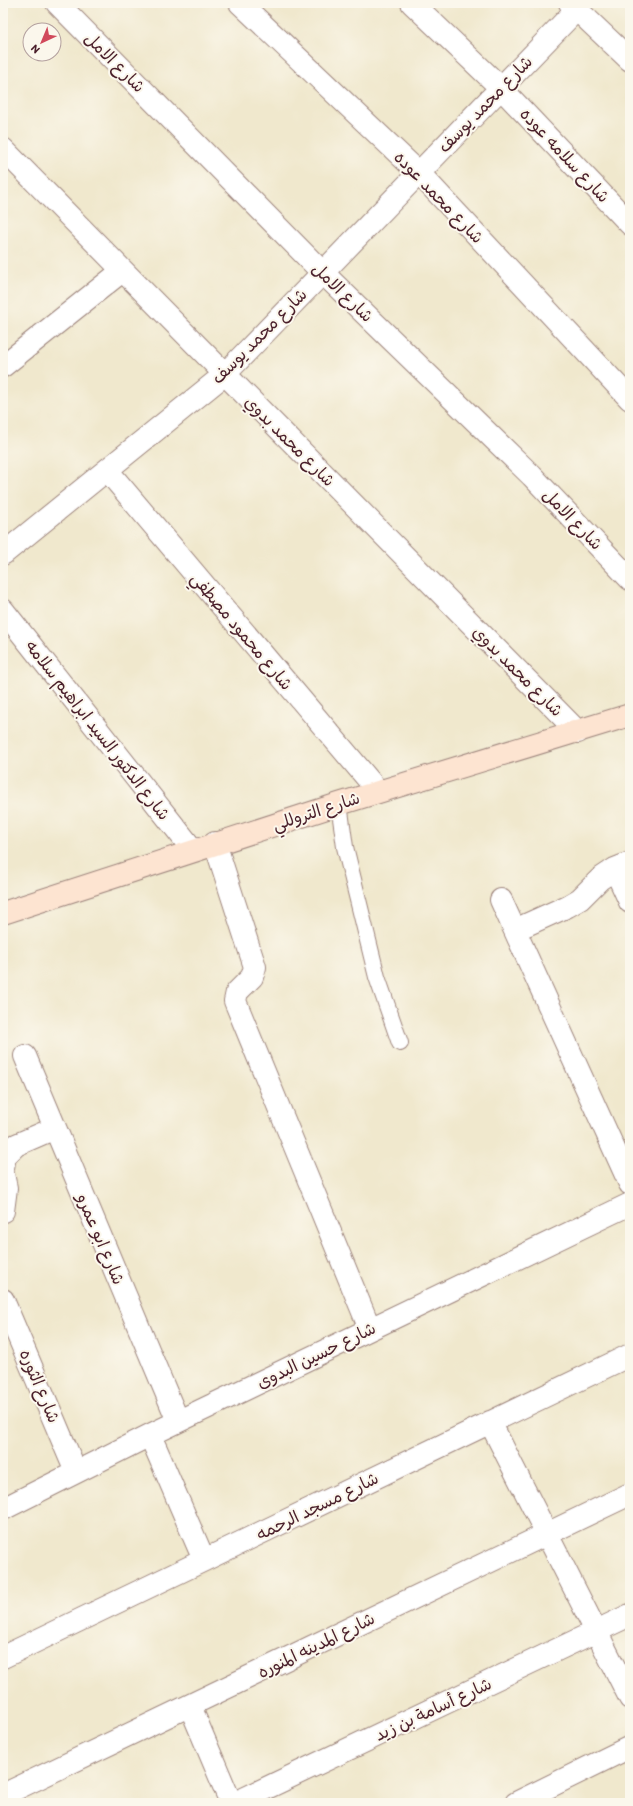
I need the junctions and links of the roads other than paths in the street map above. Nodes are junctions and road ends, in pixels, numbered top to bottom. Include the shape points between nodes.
1 (57, 3) edge
2 (240, 3) edge
3 (412, 3) edge
4 (574, 6) edge
5 (630, 60) edge
6 (501, 88) junction
7 (8, 163) edge
8 (419, 173) junction
9 (630, 224) edge
10 (122, 271) junction
11 (323, 273) junction
12 (3, 366) edge
13 (224, 375) junction
14 (630, 399) edge
15 (107, 470) junction
16 (3, 554) edge
17 (630, 579) edge
18 (3, 610) edge
19 (630, 715) edge
20 (578, 732) junction
21 (378, 791) junction
22 (339, 804) junction
23 (215, 843) junction
24 (193, 850) junction
25 (622, 866) edge
26 (501, 900) dead end
27 (630, 902) edge
28 (3, 913) edge
29 (515, 930) junction
30 (400, 1043) dead end
31 (25, 1056) dead end
32 (55, 1128) junction
33 (3, 1168) edge
34 (3, 1174) edge
35 (630, 1184) edge
36 (630, 1204) edge
37 (3, 1211) edge
38 (3, 1300) edge
39 (370, 1329) junction
40 (630, 1355) edge
41 (178, 1421) junction
42 (490, 1422) junction
43 (150, 1435) junction
44 (76, 1472) junction
45 (630, 1494) edge
46 (3, 1509) edge
47 (547, 1534) junction
48 (204, 1560) junction
49 (630, 1615) edge
50 (596, 1631) junction
51 (3, 1657) edge
52 (630, 1698) edge
53 (190, 1706) junction
54 (630, 1747) edge
55 (3, 1796) edge
56 (546, 1796) edge
57 (231, 1803) edge
58 (235, 1803) edge
59 (516, 1803) edge

1 - 11 street, شارع الامل
2 - 8 street, شارع محمد عوده
3 - 6 street, شارع سلامه عوده
4 - 5 street
4 - 6 street, شارع محمد يوسف
6 - 8 street, شارع محمد يوسف
6 - 9 street, شارع سلامه عوده
7 - 10 street, شارع محمد بدوي
8 - 11 street, شارع محمد يوسف
8 - 14 street, شارع محمد عوده
10 - 12 street
10 - 13 street, شارع محمد بدوي
11 - 13 street, شارع محمد يوسف
11 - 17 street, شارع الامل via 532,476
13 - 15 street, شارع محمد يوسف
13 - 20 street, شارع محمد بدوي
15 - 16 street, شارع محمد يوسف
15 - 21 street, شارع محمود مصطفي
18 - 24 street, شارع الدكتور السيد ابراهيم سلامه
19 - 20 street, شارع التروللي
20 - 21 street, شارع التروللي
21 - 22 street, شارع التروللي
22 - 23 street, شارع التروللي
22 - 30 lane via 345,847 377,977
23 - 24 street, شارع التروللي
23 - 39 street via 255,967 252,977 237,992 235,1001
24 - 28 street, شارع التروللي
25 - 27 street
25 - 29 street via 600,878 580,899
26 - 29 street
29 - 35 street
31 - 32 street, شارع ابو عمرو
32 - 33 street via 16,1145 6,1156
32 - 41 street, شارع ابو عمرو
34 - 37 street via 6,1188
36 - 39 street, شارع حسين البدوى
38 - 44 street, شارع الثوره
39 - 41 street, شارع حسين البدوى
40 - 42 street, شارع مسجد الرحمه
41 - 43 street, شارع حسين البدوى
42 - 47 street
42 - 48 street, شارع مسجد الرحمه
43 - 44 street, شارع حسين البدوى
43 - 48 street
44 - 46 street, شارع حسين البدوى
45 - 47 street, شارع المدينه المنوره
47 - 50 street
47 - 53 street, شارع المدينه المنوره
48 - 51 street, شارع مسجد الرحمه
49 - 50 street, شارع أسامة بن زيد
50 - 52 street
50 - 58 street, شارع أسامة بن زيد
53 - 55 street, شارع المدينه المنوره
53 - 57 street
54 - 56 street
56 - 59 street

